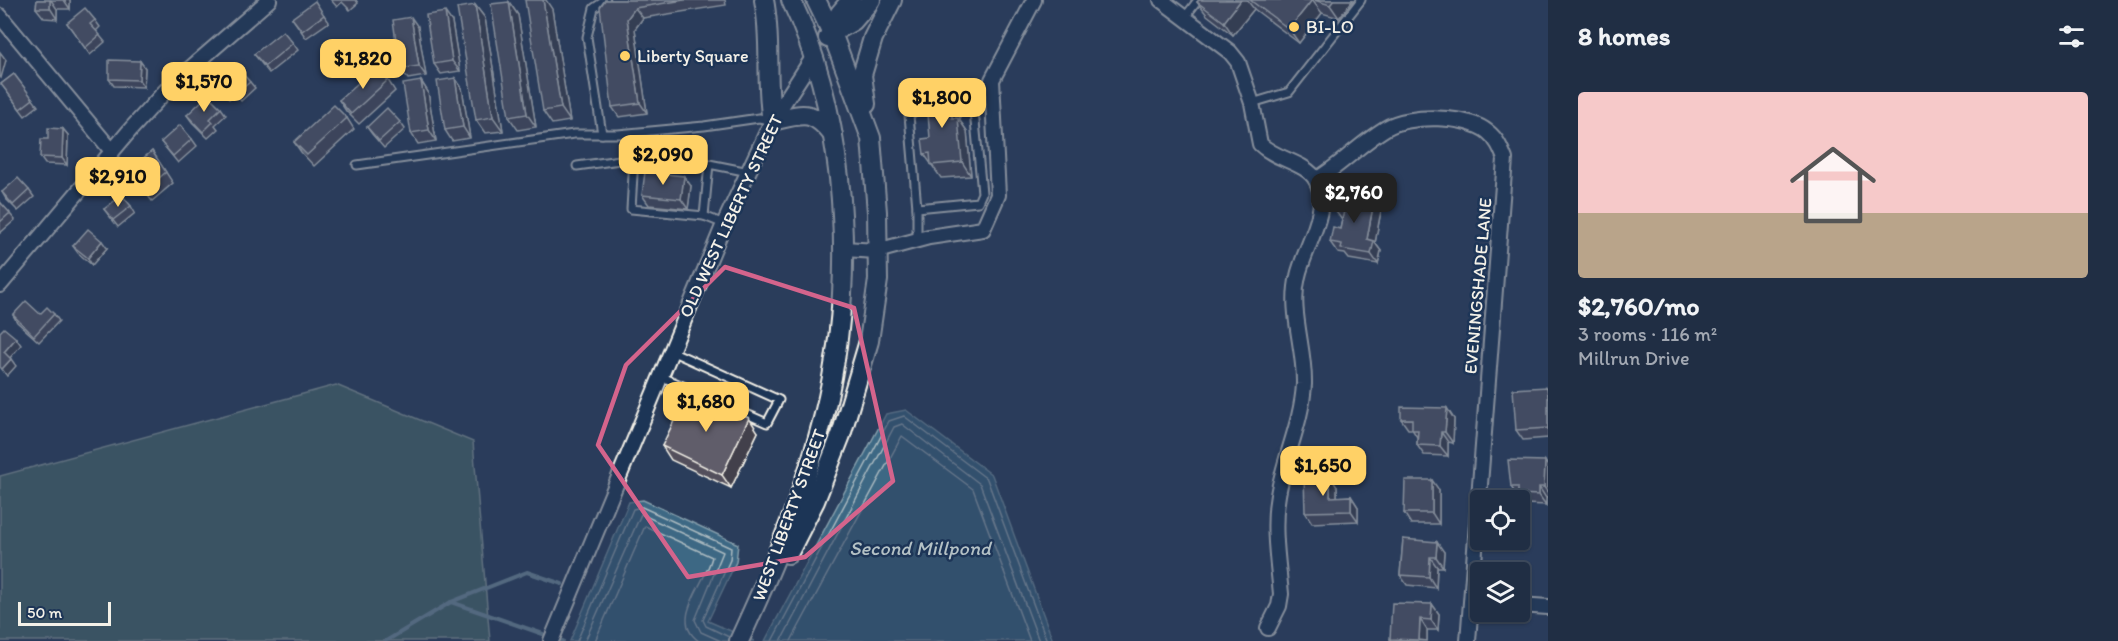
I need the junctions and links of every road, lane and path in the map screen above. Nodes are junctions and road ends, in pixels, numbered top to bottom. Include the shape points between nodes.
1 (269, 0) edge
2 (606, 0) edge
3 (764, 0) edge
4 (791, 0) edge
5 (816, 0) edge
6 (851, 0) edge
7 (871, 0) edge
8 (892, 0) edge
9 (1034, 0) edge
10 (1161, 0) edge
11 (1198, 0) edge
12 (1361, 0) edge
13 (0, 16) edge
14 (1185, 17) junction
15 (832, 33) junction
16 (814, 56) junction
17 (1252, 103) junction
18 (772, 121) junction
19 (975, 123) junction
20 (995, 123) junction
21 (602, 134) junction
22 (833, 135) junction
23 (871, 138) junction
24 (112, 151) junction
25 (634, 158) junction
26 (709, 164) junction
27 (357, 165) dead end
28 (577, 166) dead end
29 (749, 172) junction
30 (1316, 180) junction
31 (981, 183) junction
32 (998, 183) junction
33 (917, 208) junction
34 (704, 216) junction
35 (724, 224) junction
36 (917, 240) junction
37 (844, 249) junction
38 (877, 251) junction
39 (0, 285) edge
40 (670, 350) junction
41 (660, 376) junction
42 (1479, 562) edge
43 (1530, 606) edge
44 (1548, 607) edge
45 (750, 617) junction
46 (1472, 622) edge
47 (1268, 628) dead end
48 (551, 641) edge
49 (739, 641) edge
50 (1468, 641) edge

1 - 24 street via 170,86
2 - 21 lane via 594,8 587,37
3 - 18 main road
4 - 16 main road, WEST LIBERTY STREET
5 - 15 main road, WEST LIBERTY STREET
6 - 15 main road via 840,13
7 - 15 main road via 853,21
8 - 23 main road via 873,38 862,75
9 - 20 street via 992,80
10 - 14 street
11 - 14 lane
12 - 17 lane via 1289,92
13 - 24 street
14 - 17 street via 1238,62
15 - 16 main road, OLD WEST LIBERTY STREET
15 - 23 main road, WEST LIBERTY STREET
16 - 18 street, OLD WEST LIBERTY STREET
16 - 22 main road, WEST LIBERTY STREET
17 - 30 street via 1260,144 1277,158 1299,165
18 - 21 lane via 759,118
18 - 22 main road via 798,114 812,116 821,119
18 - 29 street, OLD WEST LIBERTY STREET
19 - 20 lane
19 - 31 lane
19 - 33 lane via 974,111 959,99 930,100 909,115
20 - 32 street
21 - 27 lane via 574,134
22 - 37 main road, WEST LIBERTY STREET
23 - 38 main road, WEST LIBERTY STREET
24 - 39 street
25 - 26 lane
25 - 28 lane
25 - 34 lane via 631,209
26 - 29 lane
26 - 34 lane
29 - 35 street, OLD WEST LIBERTY STREET
30 - 42 street, EVENINGSHADE LANE via 1387,127 1419,117 1478,126 1500,145 1505,159
30 - 47 street via 1317,219 1295,292 1304,387 1275,513 1281,594
31 - 32 lane
31 - 33 lane via 978,202
32 - 36 street via 998,195 983,229
33 - 36 lane
34 - 35 lane
35 - 40 street, OLD WEST LIBERTY STREET
36 - 38 street
37 - 38 street
37 - 45 main road, WEST LIBERTY STREET via 842,322 825,417 807,477
38 - 45 main road, WEST LIBERTY STREET via 874,321 841,435 805,520
40 - 41 street, OLD WEST LIBERTY STREET
40 - 41 lane via 779,400 767,423
41 - 48 street, OLD WEST LIBERTY STREET
43 - 44 street
45 - 49 main road, WEST LIBERTY STREET
46 - 50 street, EVENINGSHADE LANE

